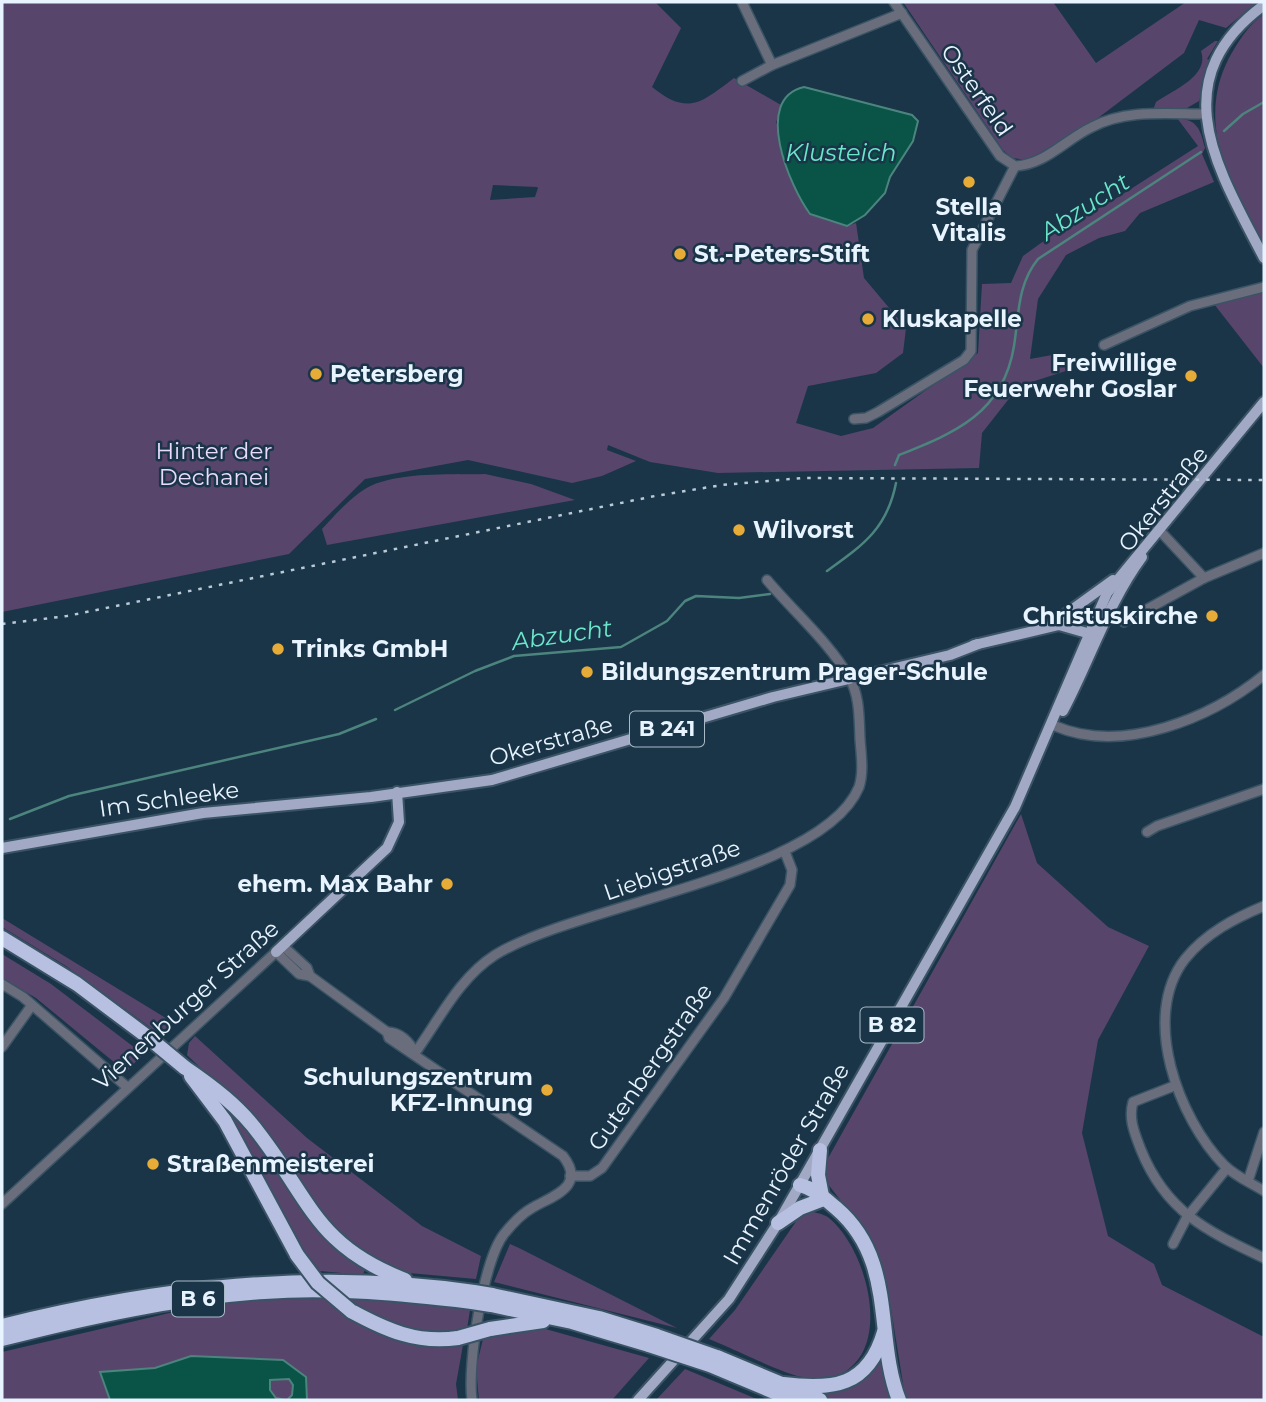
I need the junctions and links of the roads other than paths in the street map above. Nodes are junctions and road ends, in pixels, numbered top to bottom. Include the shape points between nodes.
1 (742, 2) edge
2 (894, 2) edge
3 (1264, 5) edge
4 (902, 13) junction
5 (772, 65) junction
6 (742, 81) dead end
7 (1205, 109) junction
8 (1015, 166) junction
9 (1263, 254) edge
10 (1264, 287) edge
11 (1104, 345) dead end
12 (1264, 402) edge
13 (1264, 409) edge
14 (854, 419) dead end
15 (1178, 508) junction
16 (1161, 532) junction
17 (1264, 553) edge
18 (1118, 576) junction
19 (1204, 578) junction
20 (767, 580) dead end
21 (1124, 622) dead end
22 (1048, 627) junction
23 (1093, 638) junction
24 (1264, 675) edge
25 (850, 678) junction
26 (1055, 726) junction
27 (1264, 789) edge
28 (395, 792) junction
29 (1147, 832) dead end
30 (2, 848) edge
31 (785, 852) junction
32 (1264, 906) edge
33 (945, 932) junction
34 (2, 938) edge
35 (280, 949) junction
36 (2, 984) edge
37 (32, 1005) junction
38 (2, 1047) edge
39 (415, 1053) junction
40 (184, 1066) junction
41 (1174, 1086) junction
42 (127, 1087) junction
43 (1264, 1132) edge
44 (820, 1150) junction
45 (1227, 1168) junction
46 (570, 1177) junction
47 (1248, 1181) junction
48 (800, 1185) junction
49 (1264, 1191) edge
50 (825, 1200) junction
51 (2, 1203) edge
52 (1187, 1217) junction
53 (778, 1223) junction
54 (1173, 1244) dead end
55 (1264, 1258) edge
56 (418, 1284) junction
57 (473, 1297) junction
58 (491, 1300) junction
59 (572, 1322) junction
60 (2, 1326) edge
61 (885, 1327) junction
62 (2, 1339) edge
63 (653, 1340) junction
64 (713, 1361) junction
65 (757, 1384) junction
66 (783, 1384) junction
67 (472, 1400) edge
68 (639, 1400) edge
69 (780, 1400) edge
70 (793, 1400) edge
71 (820, 1400) edge
72 (899, 1400) edge

1 - 5 street
2 - 4 street, Osterfeld
3 - 7 main road via 1226,42 1210,77
4 - 5 street
4 - 8 street, Osterfeld via 1000,156
5 - 6 street
7 - 8 street, Osterfeld via 1115,117 1037,161
7 - 9 main road via 1217,167
8 - 14 street via 971,250 973,345 968,356 878,412
10 - 11 street via 1190,306
12 - 15 main road, Okerstraße
13 - 15 main road, Okerstraße
15 - 16 main road, Okerstraße / B 82
15 - 18 main road, Okerstraße / B 82
16 - 19 street
16 - 23 main road, Okerstraße / B 82 via 1123,584
17 - 19 street
18 - 22 main road, B 82
18 - 23 main road, B 82
19 - 21 street
20 - 25 street
22 - 23 main road, Okerstraße / B 82
22 - 25 main road, Okerstraße / B 82
23 - 26 main road, Immenröder Straße / B 82
23 - 33 main road, Immenröder Straße / B 82 via 1024,788
24 - 26 street via 1220,706 1134,736 1088,736
25 - 28 main road, Okerstraße / B 241 via 520,773 471,784
25 - 31 street, Liebigstraße via 859,715 859,786 831,821
26 - 33 main road, Immenröder Straße / B 82 via 1013,817
27 - 29 street
28 - 30 main road, Im Schleeke / B 241 via 179,817
28 - 35 main road, Vienenburger Straße via 395,835 387,848
31 - 39 street, Liebigstraße via 506,949 472,972
31 - 46 street, Gutenbergstraße via 792,870 790,885 724,998 602,1168 590,1176
32 - 41 street via 1218,929 1182,964 1166,1022
33 - 44 main road, Immenröder Straße / B 82
34 - 40 highway, bridge via 77,984
35 - 39 street, Gutenbergstraße via 389,1038
35 - 42 street, Vienenburger Straße
36 - 37 street
37 - 38 street
37 - 42 street
39 - 46 street, Gutenbergstraße via 563,1156
40 - 56 highway via 260,1133 308,1207 348,1251
40 - 59 highway, bridge via 225,1121 297,1255 318,1283 351,1311 407,1337 435,1340 528,1321
41 - 45 street via 1191,1123
41 - 52 street via 1133,1102 1130,1111 1148,1168 1164,1194
42 - 51 street, Vienenburger Straße
43 - 47 street
44 - 48 main road, Immenröder Straße / B 82
44 - 50 highway via 818,1175
45 - 47 street
45 - 52 street
46 - 67 street via 564,1192 521,1216 496,1245 471,1362
47 - 49 street
48 - 50 highway
48 - 53 main road, Immenröder Straße / B 82
50 - 53 highway via 800,1208
50 - 61 highway via 849,1222 872,1262 882,1291
52 - 54 street
52 - 55 street
53 - 68 main road, Immenröder Straße / B 82 via 729,1299
56 - 57 highway, B 6
56 - 60 highway, B 6 via 327,1280 217,1286
57 - 58 highway, B 6, bridge
57 - 62 highway, B 6 via 265,1292 153,1305
58 - 59 highway, B 6
58 - 63 highway, B 6 via 599,1318
59 - 63 highway, B 6
61 - 66 highway via 873,1359 847,1382 825,1387
61 - 72 highway
63 - 64 highway, B 6, bridge
64 - 65 highway, B 6
64 - 66 highway, B 6
65 - 69 highway, B 6
65 - 70 highway, B 6
66 - 71 highway, B 6

